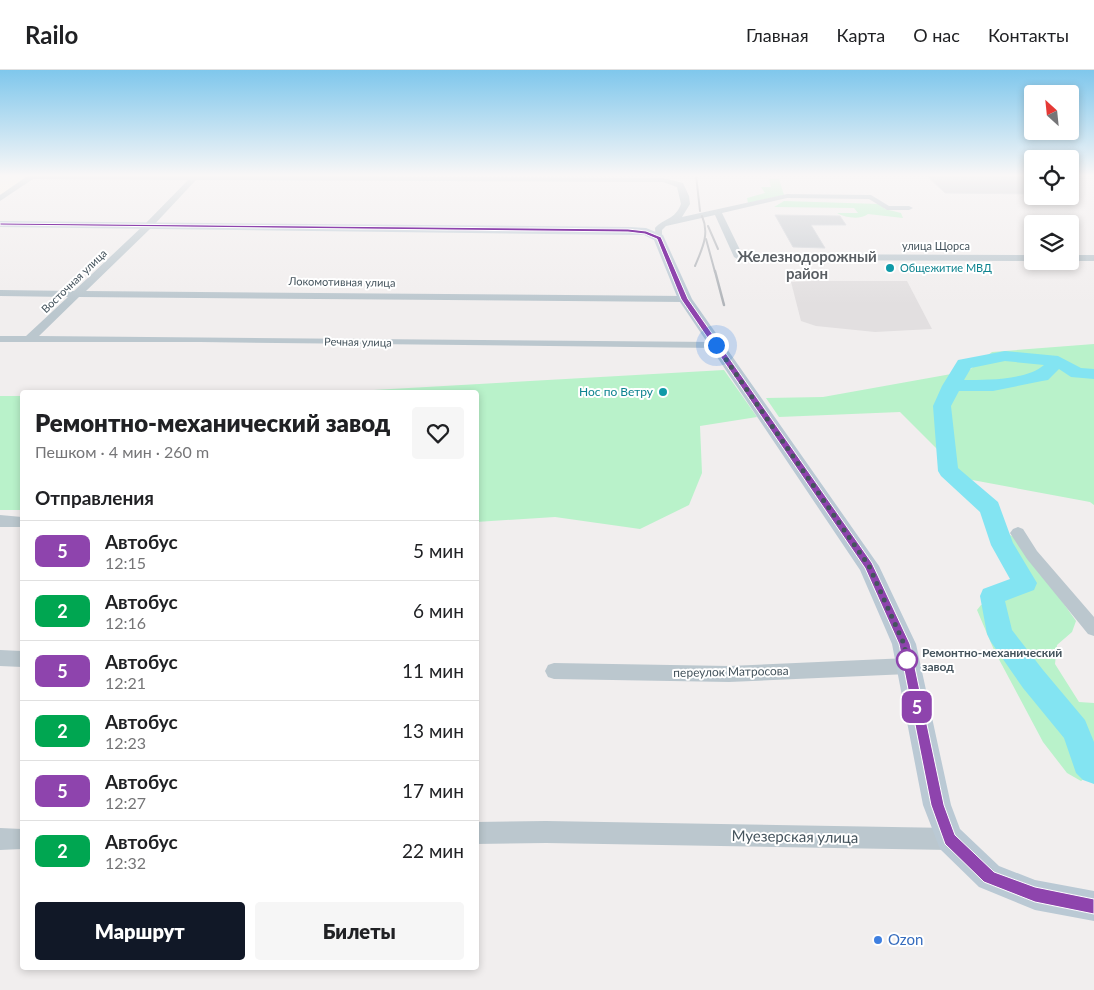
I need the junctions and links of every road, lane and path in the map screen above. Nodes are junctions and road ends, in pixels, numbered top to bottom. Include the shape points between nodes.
1 (156, 218) edge
2 (676, 218) edge
3 (690, 218) edge
4 (720, 218) edge
5 (673, 221) junction
6 (0, 224) edge
7 (148, 226) junction
8 (659, 238) junction
9 (1024, 258) edge
10 (1079, 258) edge
11 (1094, 258) edge
12 (0, 293) edge
13 (76, 293) junction
14 (685, 299) junction
15 (29, 339) junction
16 (0, 340) edge
17 (716, 345) junction
18 (0, 521) edge
19 (20, 522) edge
20 (1018, 533) dead end
21 (1094, 629) edge
22 (0, 658) edge
23 (20, 659) edge
24 (908, 666) junction
25 (554, 671) dead end
26 (479, 833) edge
27 (0, 839) edge
28 (20, 839) edge
29 (950, 839) junction
30 (1094, 906) edge

1 - 7 street, Восточная улица
2 - 5 street
3 - 5 street
4 - 9 street, улица Щорса via 739,257
5 - 8 street via 663,224 658,230
6 - 7 main road
7 - 8 main road via 628,231 646,232
7 - 13 street, Восточная улица
8 - 14 main road
10 - 11 street
12 - 13 street, Локомотивная улица
13 - 14 street, Локомотивная улица
13 - 15 street, Восточная улица
14 - 17 main road
15 - 16 street, Речная улица
15 - 17 street, Речная улица
17 - 24 main road via 869,566 904,644
18 - 19 street
20 - 21 street via 1032,555
22 - 23 street
24 - 25 street, переулок Матросова via 729,674
24 - 29 main road via 937,805
26 - 29 street, Муезерская улица
27 - 28 street
29 - 30 main road via 989,877 1035,895

